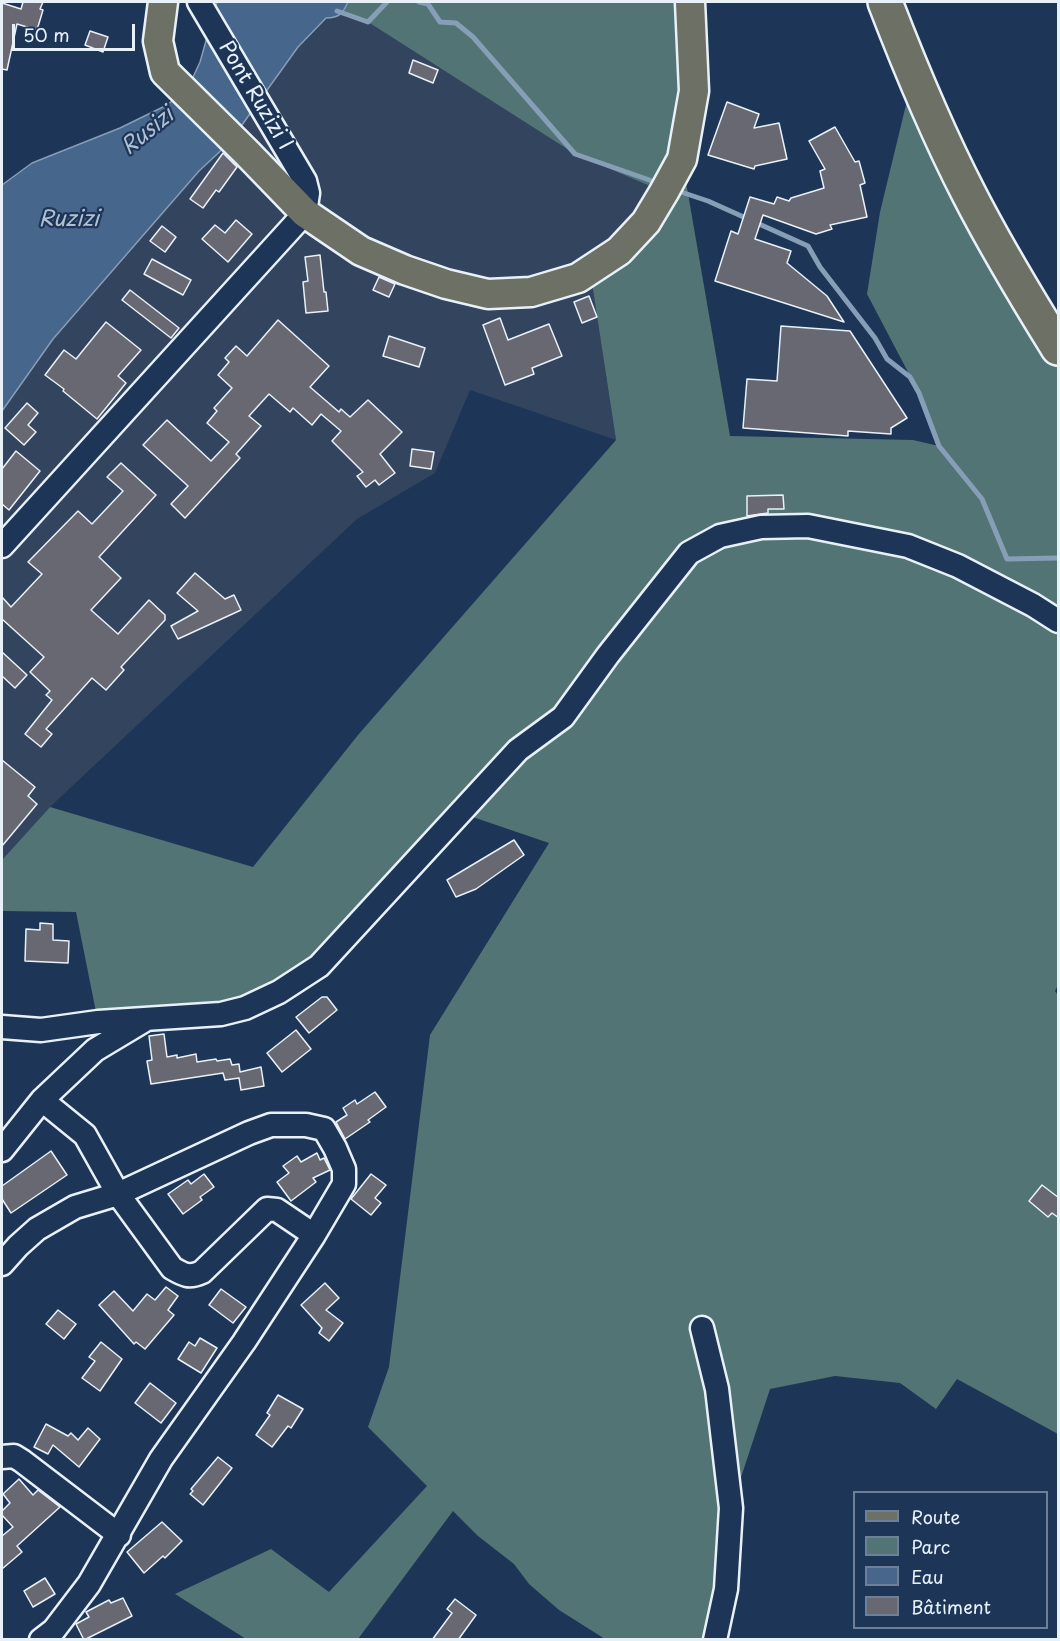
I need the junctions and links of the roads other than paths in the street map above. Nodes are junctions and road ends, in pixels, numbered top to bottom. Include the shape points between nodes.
1 (163, 2) edge
2 (199, 2) edge
3 (690, 2) edge
4 (885, 2) edge
5 (305, 213) junction
6 (1059, 348) edge
7 (2, 546) edge
8 (1059, 621) edge
9 (149, 1018) junction
10 (2, 1027) edge
11 (42, 1100) junction
12 (2, 1150) edge
13 (118, 1194) junction
14 (314, 1235) junction
15 (2, 1264) edge
16 (702, 1328) dead end
17 (2, 1457) edge
18 (119, 1535) junction
19 (41, 1640) edge
20 (715, 1640) edge

1 - 5 main road via 158,40 165,72
2 - 5 street, Pont Ruzizi I via 294,159 308,193
3 - 5 main road via 694,91 682,159 646,222 619,251 578,278 531,292 488,294 446,284 361,251
4 - 6 highway via 913,76 969,194
5 - 7 street
8 - 9 street via 958,566 908,546 808,526 761,526 720,536 689,553 563,717 518,750 319,966 245,1008 194,1017
9 - 10 street via 40,1030
9 - 11 street via 95,1050
11 - 12 street
11 - 13 street via 85,1135
13 - 14 street via 172,1268 192,1276 202,1272 267,1209 277,1210
13 - 14 street via 249,1133 271,1125 306,1125 324,1130 344,1169 344,1184
13 - 15 street via 58,1216 18,1245
14 - 18 street via 161,1460
16 - 20 street via 717,1389 731,1508 726,1589
17 - 18 street via 14,1456 22,1461
18 - 19 street via 89,1584

